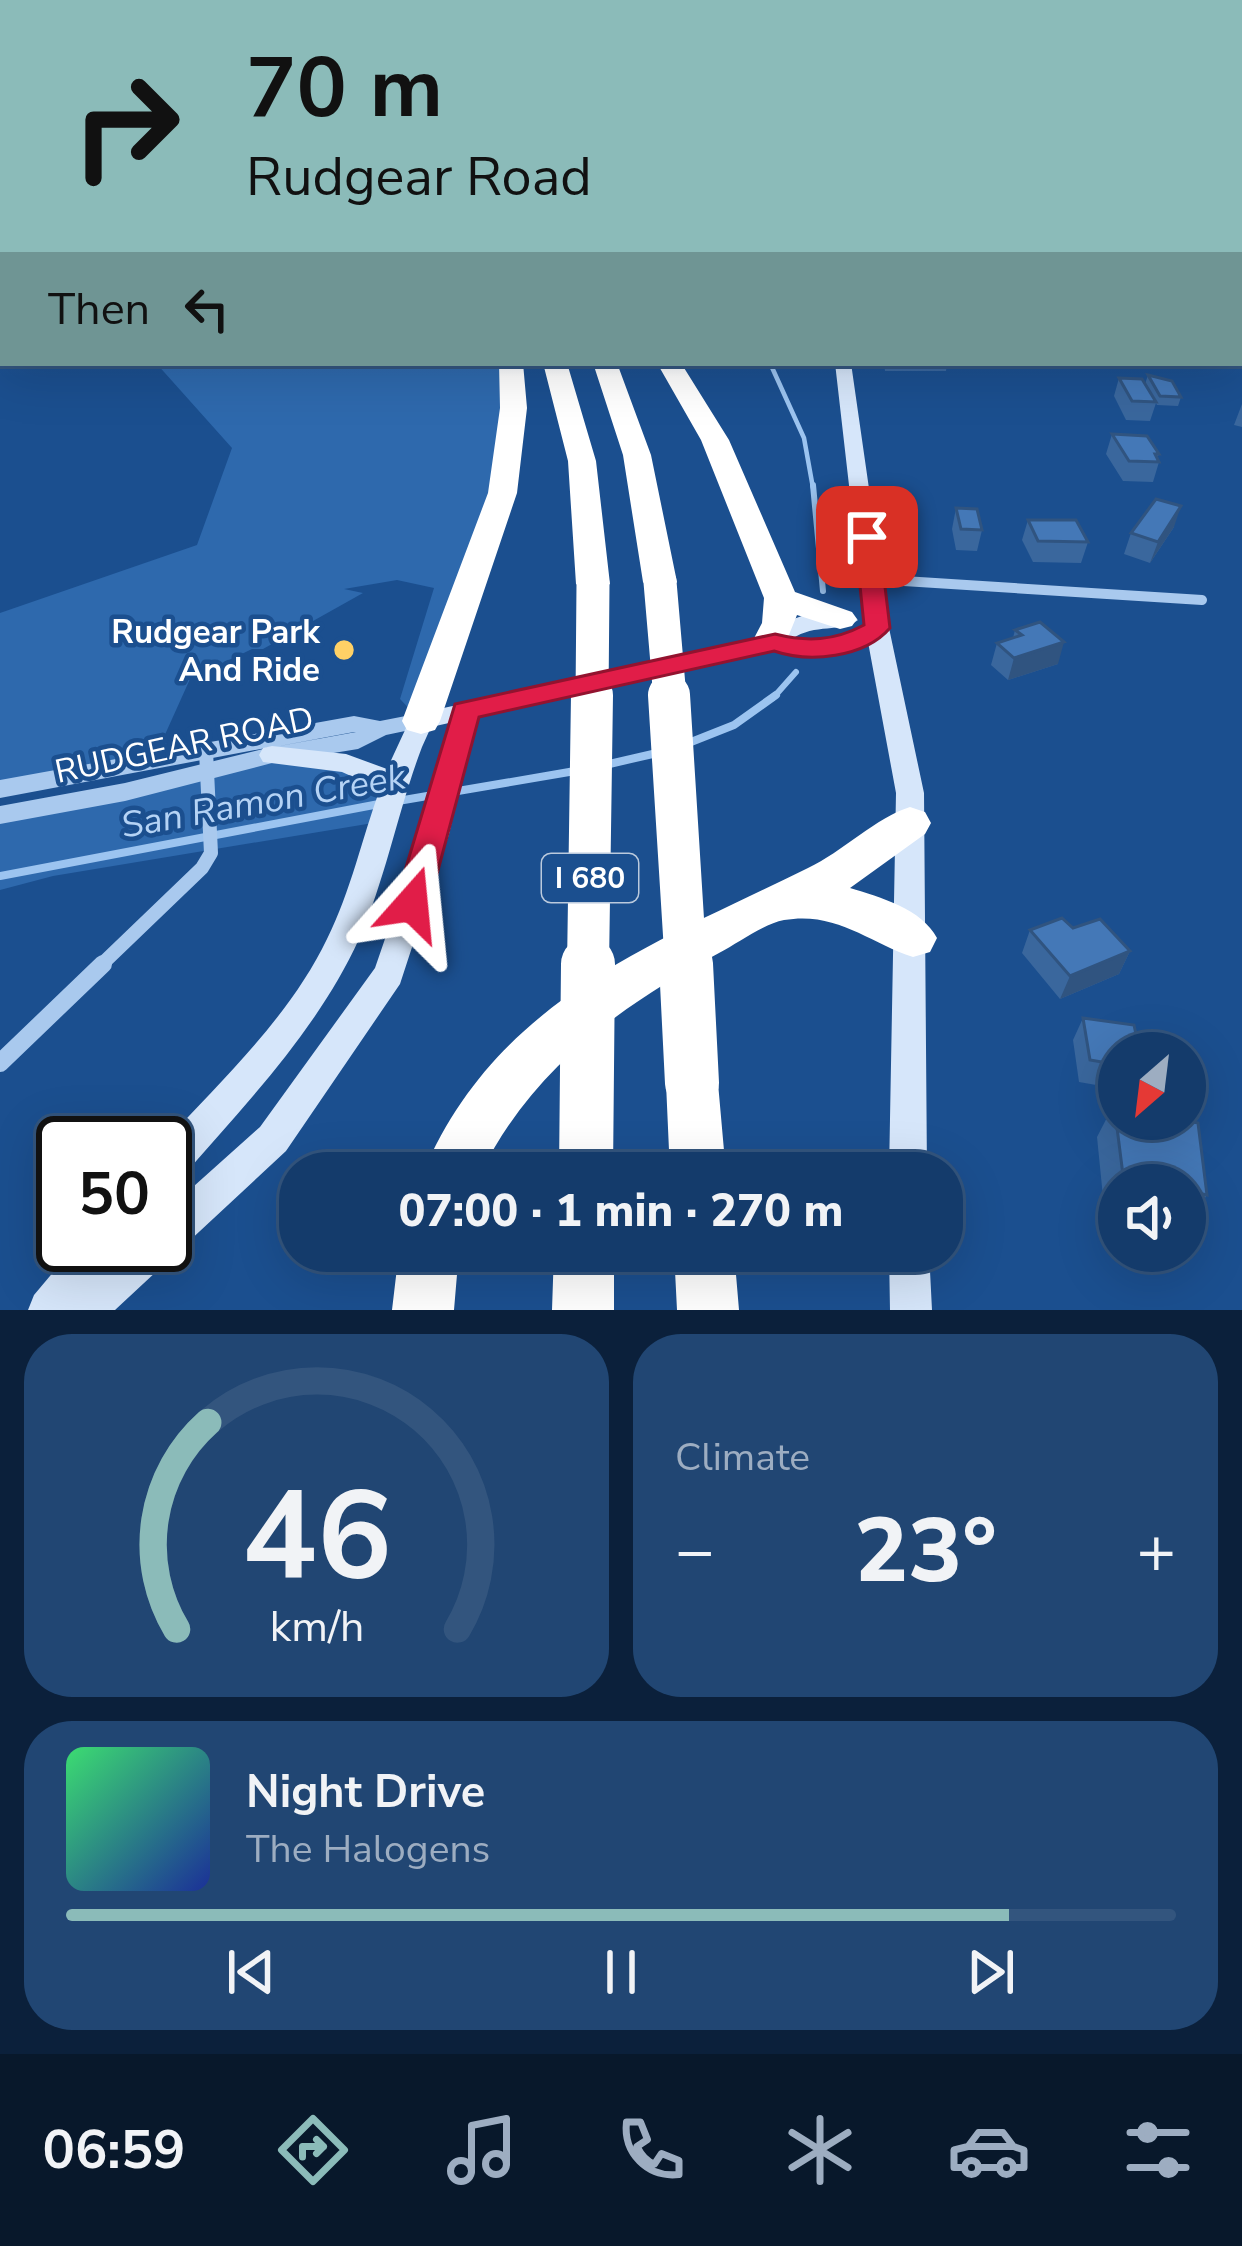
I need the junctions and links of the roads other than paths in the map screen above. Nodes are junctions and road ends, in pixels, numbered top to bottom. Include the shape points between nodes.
1 (511, 366) edge
2 (556, 366) edge
3 (606, 366) edge
4 (671, 366) edge
5 (843, 366) edge
6 (872, 579) junction
7 (781, 598) junction
8 (1202, 600) dead end
9 (840, 619) junction
10 (877, 628) junction
11 (772, 643) junction
12 (466, 711) junction
13 (422, 721) junction
14 (277, 746) junction
15 (207, 762) junction
16 (395, 784) junction
17 (0, 789) edge
18 (0, 815) edge
19 (910, 823) junction
20 (771, 906) junction
21 (913, 938) junction
22 (0, 1063) edge
23 (192, 1137) edge
24 (463, 1152) edge
25 (586, 1152) edge
26 (697, 1152) edge
27 (908, 1152) edge
28 (192, 1213) edge
29 (80, 1272) edge
30 (128, 1272) edge
31 (427, 1272) edge
32 (584, 1272) edge
33 (705, 1272) edge
34 (910, 1272) edge
35 (49, 1310) edge
36 (86, 1310) edge
37 (423, 1310) edge
38 (583, 1310) edge
39 (708, 1310) edge
40 (911, 1310) edge

1 - 13 highway via 516,432 507,490
2 - 25 highway, I 680, bridge via 582,460 593,584
3 - 26 highway, I 680, bridge via 638,454 660,582
4 - 7 highway via 715,440
5 - 6 main road
6 - 8 street
6 - 10 main road
7 - 9 highway
7 - 11 highway
9 - 10 main road, RUDGEAR ROAD
9 - 11 main road, RUDGEAR ROAD via 801,622
10 - 11 main road, RUDGEAR ROAD via 852,642 800,651
10 - 19 main road
11 - 12 main road, RUDGEAR ROAD
12 - 13 main road, RUDGEAR ROAD
12 - 28 main road via 389,974 273,1139
13 - 14 street, RUDGEAR ROAD via 358,741
13 - 16 main road
14 - 15 street, RUDGEAR ROAD
14 - 16 main road
15 - 17 street, RUDGEAR ROAD
15 - 18 street, RUDGEAR ROAD
15 - 22 street via 212,853 202,868
16 - 23 main road via 343,940 296,1018
19 - 20 highway via 865,861
19 - 21 main road
20 - 21 highway via 851,904
20 - 24 highway via 592,1004 535,1051
21 - 27 main road
29 - 35 main road
30 - 36 main road
31 - 37 highway
32 - 38 highway
33 - 39 highway
34 - 40 main road

